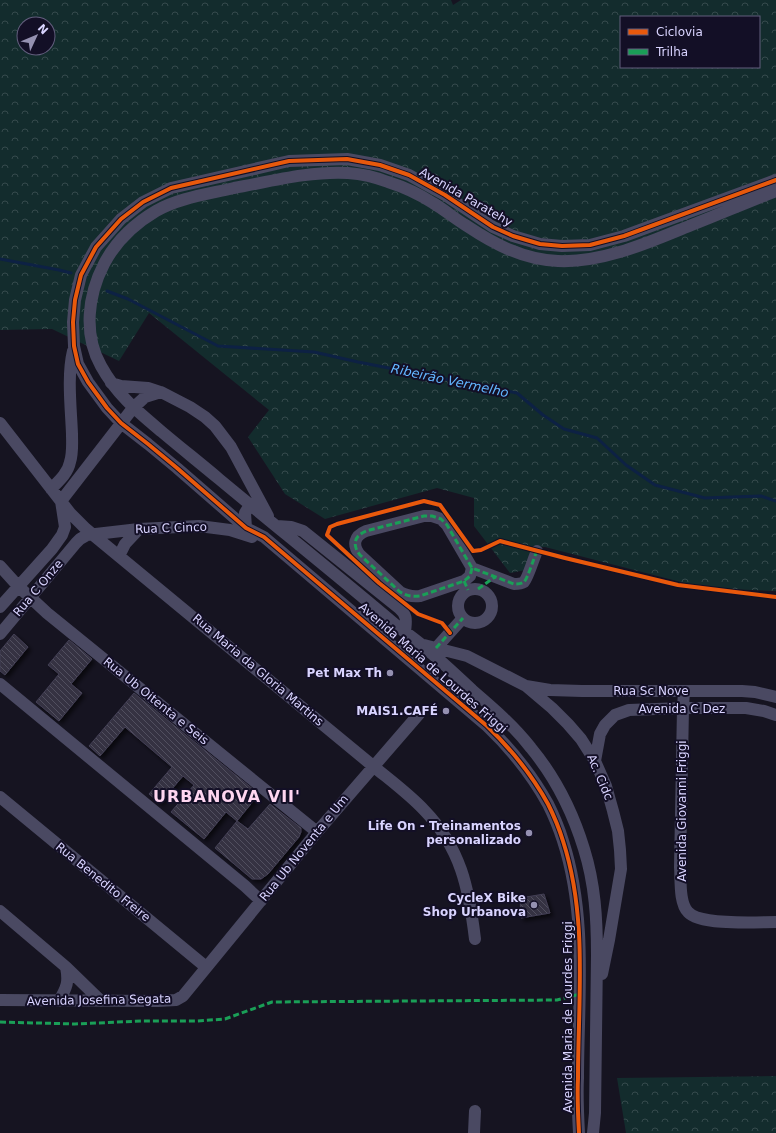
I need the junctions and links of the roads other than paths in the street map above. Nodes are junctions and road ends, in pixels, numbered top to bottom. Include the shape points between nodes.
1 (776, 180) edge
2 (776, 191) edge
3 (74, 346) junction
4 (94, 352) joint
5 (112, 383) junction
6 (161, 392) junction
7 (133, 408) junction
8 (0, 423) edge
9 (121, 423) junction
10 (51, 489) junction
11 (61, 501) junction
12 (250, 505) junction
13 (274, 523) junction
14 (246, 528) junction
15 (139, 529) junction
16 (230, 530) junction
17 (92, 534) junction
18 (264, 537) junction
19 (537, 551) dead end
20 (119, 556) junction
21 (0, 566) edge
22 (472, 568) junction
23 (495, 577) junction
24 (18, 586) junction
25 (470, 587) junction
26 (30, 598) junction
27 (0, 607) edge
28 (463, 618) junction
29 (0, 634) edge
30 (421, 644) junction
31 (436, 648) junction
32 (0, 684) edge
33 (526, 686) junction
34 (684, 691) junction
35 (776, 697) edge
36 (683, 708) junction
37 (418, 714) dead end
38 (776, 715) edge
39 (595, 761) junction
40 (373, 766) junction
41 (0, 797) edge
42 (317, 832) junction
43 (261, 901) junction
44 (0, 911) edge
45 (776, 922) edge
46 (475, 939) dead end
47 (66, 967) junction
48 (206, 967) junction
49 (193, 985) joint
50 (0, 1000) edge
51 (59, 1001) junction
52 (101, 1001) junction
53 (596, 1005) junction
54 (475, 1111) dead end
55 (595, 1113) junction
56 (474, 1133) edge
57 (578, 1133) edge
58 (593, 1133) edge
59 (600, 1133) edge

1 - 3 street, Avenida Paratehy via 624,236 590,245 562,246 540,244 513,236 492,227 410,175 347,158 289,161 171,188 143,202 120,219 96,247 81,275 75,300
2 - 4 street, Avenida Paratehy via 655,240 600,258 573,261 528,257 503,247 406,188 366,175 323,173 206,194 169,204 153,213 128,232 113,248 101,269 93,292 90,332
3 - 9 street, Avenida Maria de Lourdes Friggi via 78,364 88,382
3 - 10 street via 70,373 71,462 64,475
4 - 5 street, Avenida Maria de Lourdes Friggi
5 - 6 street
5 - 7 street, Avenida Maria de Lourdes Friggi
6 - 7 street via 145,397
6 - 13 street via 190,407 215,426 231,447
7 - 9 street
7 - 12 street, Avenida Maria de Lourdes Friggi
8 - 10 street, Rua Maria da Gloria Martins
9 - 11 street
9 - 14 street, Avenida Maria de Lourdes Friggi
10 - 11 street, Rua Maria da Gloria Martins
11 - 17 street, Rua Maria da Gloria Martins
11 - 24 street, Rua C Onze via 64,523 62,535
12 - 13 street, Avenida Maria de Lourdes Friggi
12 - 14 street via 245,513
13 - 30 street, Avenida Maria de Lourdes Friggi
14 - 16 street, Rua C Cinco via 238,524
14 - 18 street, Avenida Maria de Lourdes Friggi
15 - 16 street, Rua C Cinco via 199,526
15 - 17 street, Rua C Cinco
15 - 20 street via 125,544
16 - 18 street via 252,537
17 - 20 street, Rua Maria da Gloria Martins
17 - 26 street, Rua C Onze via 76,543
18 - 57 street, Avenida Maria de Lourdes Friggi via 487,726 531,775 548,805 568,857 578,911
19 - 23 street via 524,582 514,584
20 - 40 street, Rua Maria da Gloria Martins
21 - 24 street, Rua Ub Oitenta e Seis
22 - 23 street
22 - 25 street
22 - 25 street via 447,525 441,519 432,516 366,531 361,533 355,544 360,555 406,596
23 - 25 street
24 - 26 street, Rua Ub Oitenta e Seis
24 - 27 street, Rua C Onze
25 - 28 street via 458,600 458,610
25 - 28 street via 486,594 492,607 485,619 476,623
26 - 29 street, Rua C Onze
26 - 42 street, Rua Ub Oitenta e Seis
28 - 31 street
30 - 31 street, Ac. Cidc
30 - 53 street, Avenida Maria de Lourdes Friggi via 506,720 531,748 562,795 584,848 592,880 597,930
31 - 33 street, Ac. Cidc via 467,656
32 - 43 street
33 - 34 street, Rua Sc Nove via 576,691
33 - 39 street, Ac. Cidc via 568,724
34 - 35 street, Rua Sc Nove via 742,691
34 - 36 street, Avenida Giovanni Friggi
36 - 38 street, Avenida C Dez via 754,709
36 - 39 street, Avenida C Dez via 635,709 615,715 600,734
36 - 45 street, Avenida Giovanni Friggi via 680,867 684,905 688,912 697,918 727,922
37 - 40 street, Rua Ub Noventa e Um
39 - 53 street, Ac. Cidc via 613,811 621,860
40 - 42 street, Rua Ub Noventa e Um
40 - 46 street, Rua Maria da Gloria Martins via 425,811 453,849 472,910
41 - 48 street, Rua Benedito Freire
42 - 43 street, Rua Ub Noventa e Um
43 - 48 street, Rua Ub Noventa e Um
44 - 47 street
47 - 51 street via 68,983
47 - 52 street
48 - 49 street, Rua Ub Noventa e Um
49 - 52 street, Avenida Josefina Segata via 183,996 172,1000
50 - 51 street, Avenida Josefina Segata
51 - 52 street, Avenida Josefina Segata
53 - 55 street, Avenida Maria de Lourdes Friggi
54 - 56 street
55 - 58 street, Avenida Maria de Lourdes Friggi
55 - 59 street

